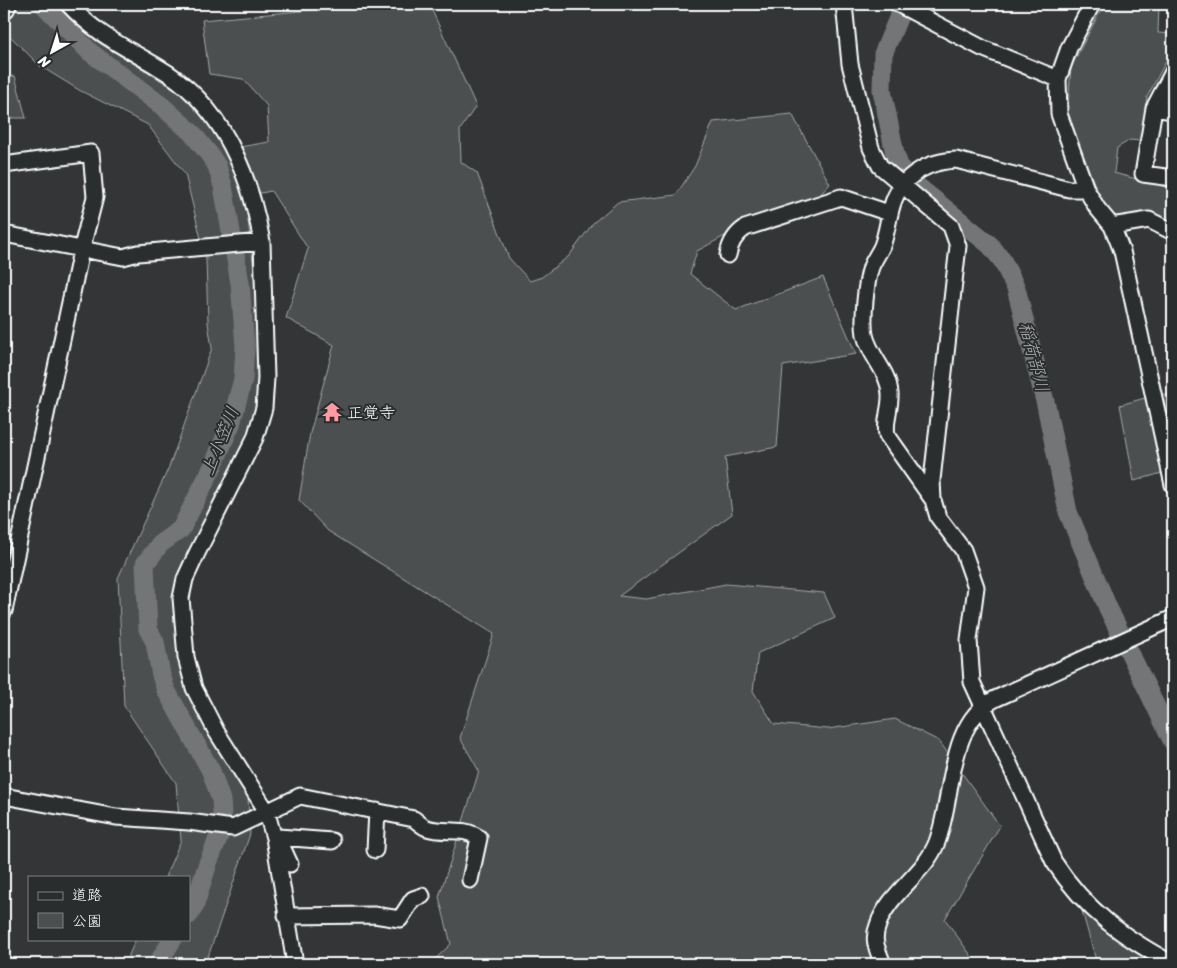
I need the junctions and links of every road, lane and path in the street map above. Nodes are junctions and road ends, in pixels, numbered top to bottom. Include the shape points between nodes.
1 (6, 4) edge
2 (68, 4) edge
3 (844, 4) edge
4 (898, 4) edge
5 (1092, 4) edge
6 (4, 8) edge
7 (1173, 72) edge
8 (1058, 79) junction
9 (1154, 108) junction
10 (1173, 111) edge
11 (4, 165) edge
12 (1173, 178) edge
13 (906, 181) junction
14 (1086, 189) junction
15 (889, 213) junction
16 (1112, 226) junction
17 (1173, 232) edge
18 (4, 234) edge
19 (256, 242) junction
20 (81, 251) junction
21 (728, 255) dead end
22 (1173, 485) edge
23 (933, 500) junction
24 (4, 610) edge
25 (1173, 618) edge
26 (982, 706) junction
27 (4, 796) edge
28 (266, 810) junction
29 (377, 811) junction
30 (276, 837) junction
31 (332, 841) dead end
32 (374, 850) dead end
33 (290, 864) dead end
34 (470, 880) dead end
35 (422, 896) dead end
36 (286, 916) junction
37 (295, 964) edge
38 (883, 964) edge
39 (1173, 964) edge

1 - 6 main road
2 - 19 street via 119,46 160,68 188,88 218,120 248,185
3 - 13 street via 850,64 871,148 880,166
4 - 8 street via 982,48
5 - 8 street
7 - 9 street
8 - 14 street via 1059,114
9 - 10 street
9 - 12 street via 1143,174
11 - 20 street via 91,153 96,198
13 - 14 street via 940,161 956,160 1069,189
13 - 15 street
13 - 23 street via 950,226 958,246 932,480
14 - 16 street
15 - 21 street via 841,196 745,228 729,247
15 - 23 street via 882,245 871,267 865,304 865,334 887,376 890,396 886,436
16 - 17 street via 1149,220
16 - 22 street via 1122,251
18 - 20 street
19 - 20 street via 138,253 124,258
19 - 28 street via 266,378 264,408 255,438 185,579 181,598 186,657 194,688 216,731
20 - 24 street
23 - 26 street via 938,517 963,550 976,587 969,660 972,682
25 - 26 street
26 - 38 street via 968,723 937,842 927,860 878,923 874,940
26 - 39 street via 1054,862 1072,889 1131,941
27 - 28 street via 116,817 233,828
28 - 29 street via 300,796
28 - 30 street
29 - 32 street
29 - 34 street via 414,819 427,828 467,832 479,838
30 - 31 street
30 - 33 street
30 - 36 street
35 - 36 street via 413,899 400,919 374,915
36 - 37 street

